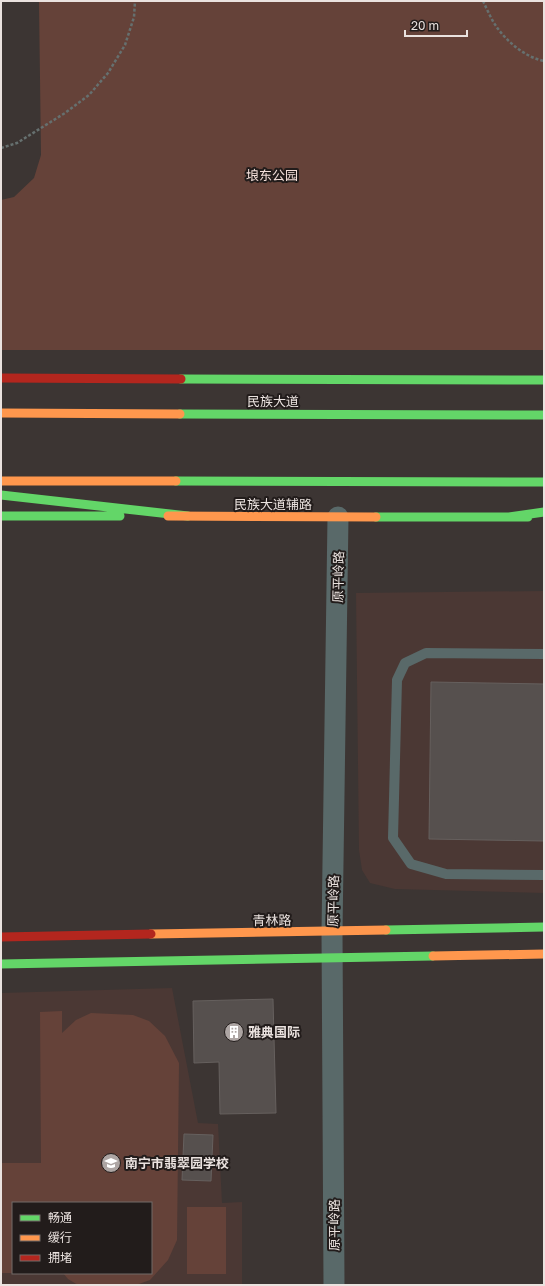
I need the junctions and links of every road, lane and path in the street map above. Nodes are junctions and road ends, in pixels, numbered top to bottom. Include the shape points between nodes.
1 (135, 1) edge
2 (483, 1) edge
3 (544, 61) edge
4 (1, 148) edge
5 (1, 378) edge
6 (544, 380) edge
7 (1, 413) edge
8 (544, 415) edge
9 (1, 481) edge
10 (544, 482) edge
11 (1, 495) edge
12 (544, 512) edge
13 (1, 516) edge
14 (188, 516) junction
15 (338, 517) junction
16 (509, 517) junction
17 (544, 518) edge
18 (544, 654) edge
19 (544, 875) edge
20 (544, 927) edge
21 (332, 932) junction
22 (1, 937) edge
23 (544, 954) edge
24 (332, 957) junction
25 (1, 964) edge
26 (334, 1285) edge

1 - 4 path via 134,17 125,45 108,73 89,95 17,143
2 - 3 path via 496,27 513,45 531,57
5 - 6 main road
7 - 8 main road, 民族大道
9 - 10 main road
11 - 14 main road
12 - 16 main road
13 - 14 main road, 民族大道辅路
14 - 15 main road, 民族大道辅路
15 - 16 main road, 民族大道辅路
15 - 21 street, 原平岭路
16 - 17 main road, 民族大道辅路
18 - 19 lane via 426,653 405,663 397,680 392,838 412,864 446,874
20 - 21 main road, 青林路
21 - 22 main road, 青林路
21 - 24 street, 原平岭路
23 - 24 main road
24 - 25 main road
24 - 26 street, 原平岭路

